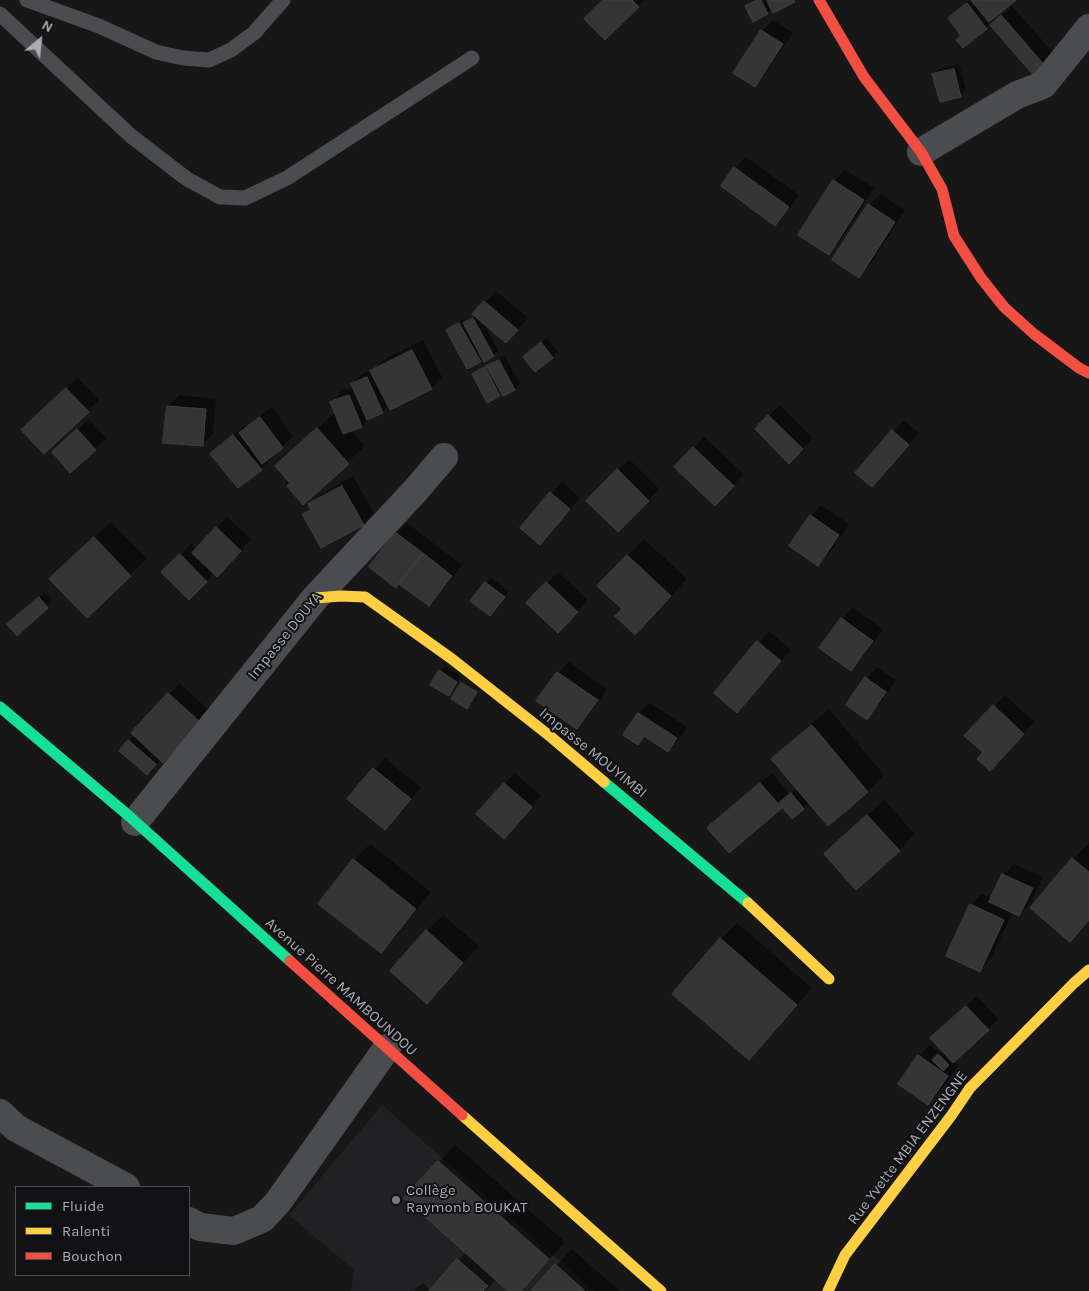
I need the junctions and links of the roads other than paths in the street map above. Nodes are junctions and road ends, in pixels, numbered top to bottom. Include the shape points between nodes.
1 (27, 0) edge
2 (283, 0) edge
3 (819, 0) edge
4 (0, 14) edge
5 (1089, 28) edge
6 (472, 58) dead end
7 (921, 152) junction
8 (1089, 373) edge
9 (444, 458) dead end
10 (316, 598) junction
11 (0, 707) edge
12 (135, 822) junction
13 (1089, 970) edge
14 (829, 979) dead end
15 (387, 1048) junction
16 (5, 1128) edge
17 (124, 1186) edge
18 (190, 1222) edge
19 (661, 1291) edge
20 (828, 1291) edge

1 - 2 lane via 99,26 156,52 209,60 231,50 254,33
3 - 7 street via 864,77
4 - 6 lane via 131,136 187,180 220,197 245,198 287,178
5 - 7 street via 1044,85 1017,95
7 - 8 street via 942,189 954,236 981,278 1004,307 1034,334
9 - 10 street, Impasse DOUYA
10 - 12 street, Impasse DOUYA
10 - 14 street, Impasse MOUYIMBI via 365,597 452,659 551,737 743,898
11 - 12 street, Avenue Pierre MAMBOUNDOU
12 - 15 street, Avenue Pierre MAMBOUNDOU
13 - 20 street, Rue Yvette MBIA ENZENGNE via 970,1088 846,1255
15 - 18 street via 283,1195 262,1219 234,1231 200,1227
15 - 19 street, Avenue Pierre MAMBOUNDOU
16 - 17 street

